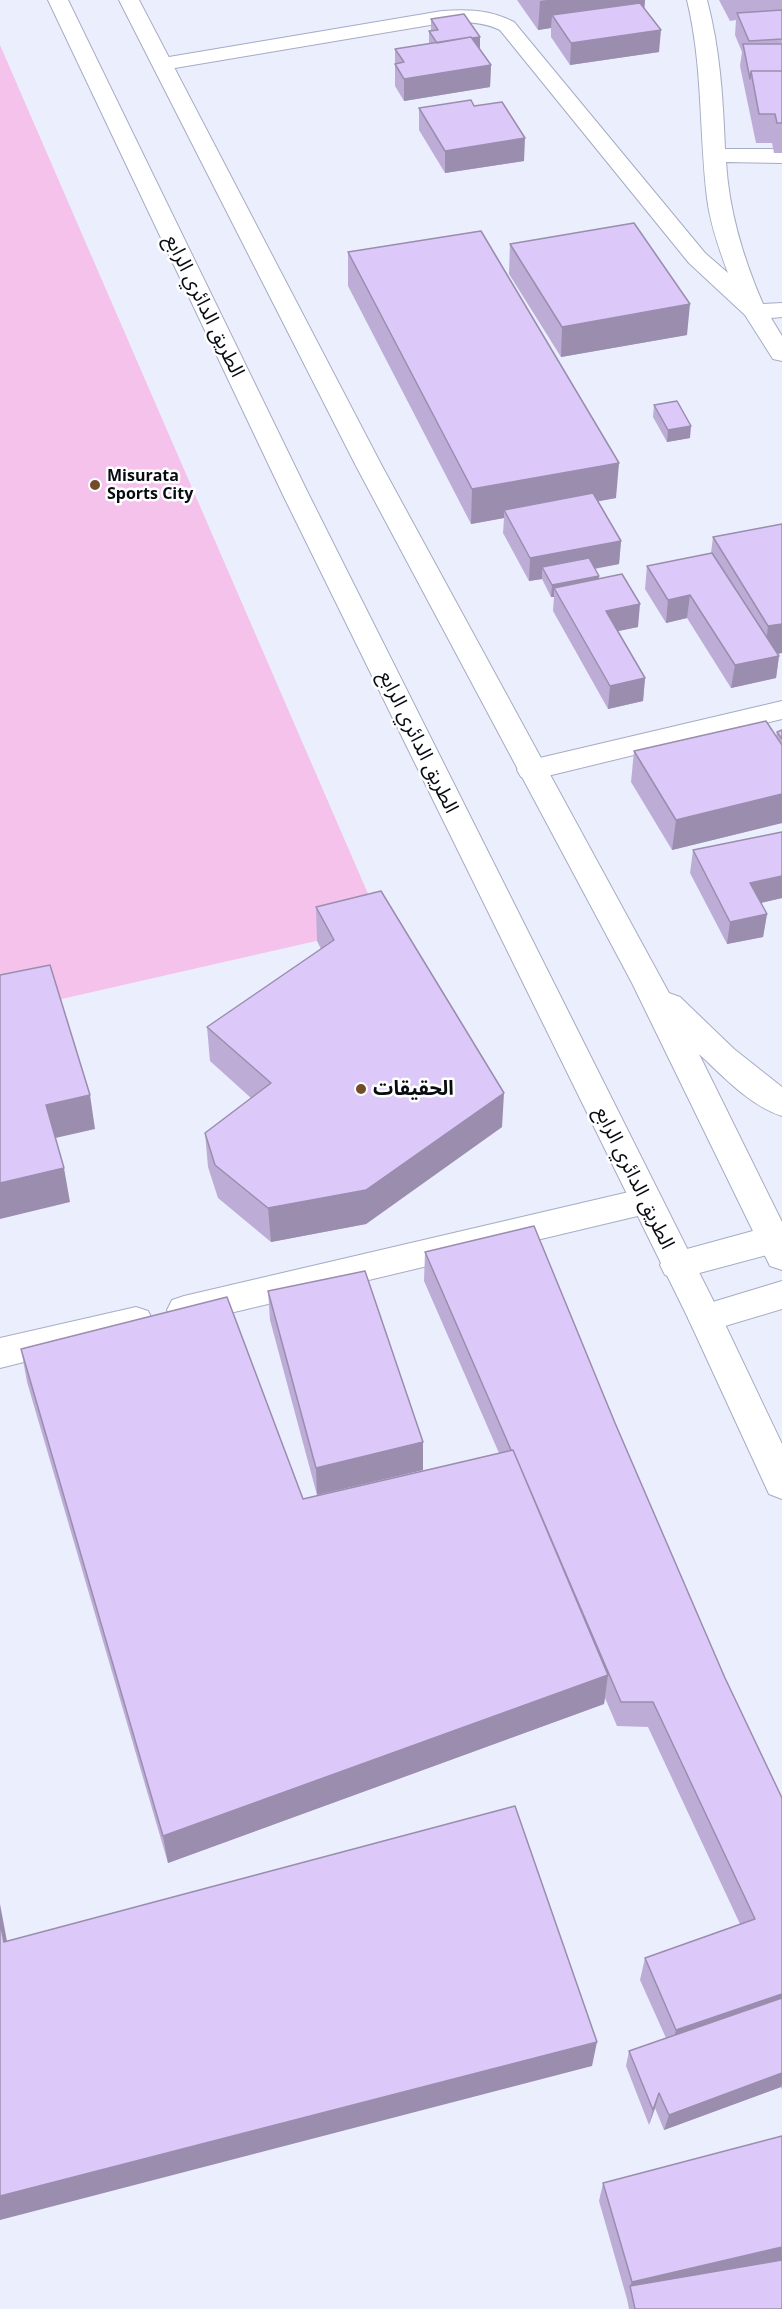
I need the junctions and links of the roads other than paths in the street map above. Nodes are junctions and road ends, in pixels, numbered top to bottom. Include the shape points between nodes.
1 (58, 0) edge
2 (129, 0) edge
3 (697, 0) edge
4 (162, 63) junction
5 (715, 155) junction
6 (782, 156) edge
7 (782, 310) edge
8 (755, 311) junction
9 (782, 354) edge
10 (782, 710) edge
11 (531, 770) junction
12 (648, 983) junction
13 (782, 1104) edge
14 (646, 1201) junction
15 (779, 1244) edge
16 (677, 1265) junction
17 (782, 1295) edge
18 (705, 1318) junction
19 (0, 1353) edge
20 (782, 1483) edge

1 - 14 main road, الطريق الدائري الرابع via 296,495
2 - 4 main road
3 - 5 main road via 712,72
4 - 8 main road via 442,17 494,19 507,26 697,258
4 - 11 main road
5 - 6 main road
5 - 8 main road via 718,201 734,259
7 - 8 main road
8 - 9 main road
10 - 11 main road
11 - 12 main road
12 - 13 main road via 714,1051
12 - 15 main road
14 - 16 main road, الطريق الدائري الرابع
14 - 19 main road
15 - 16 main road
16 - 18 main road, الطريق الدائري الرابع
17 - 18 main road
18 - 20 main road, الطريق الدائري الرابع

